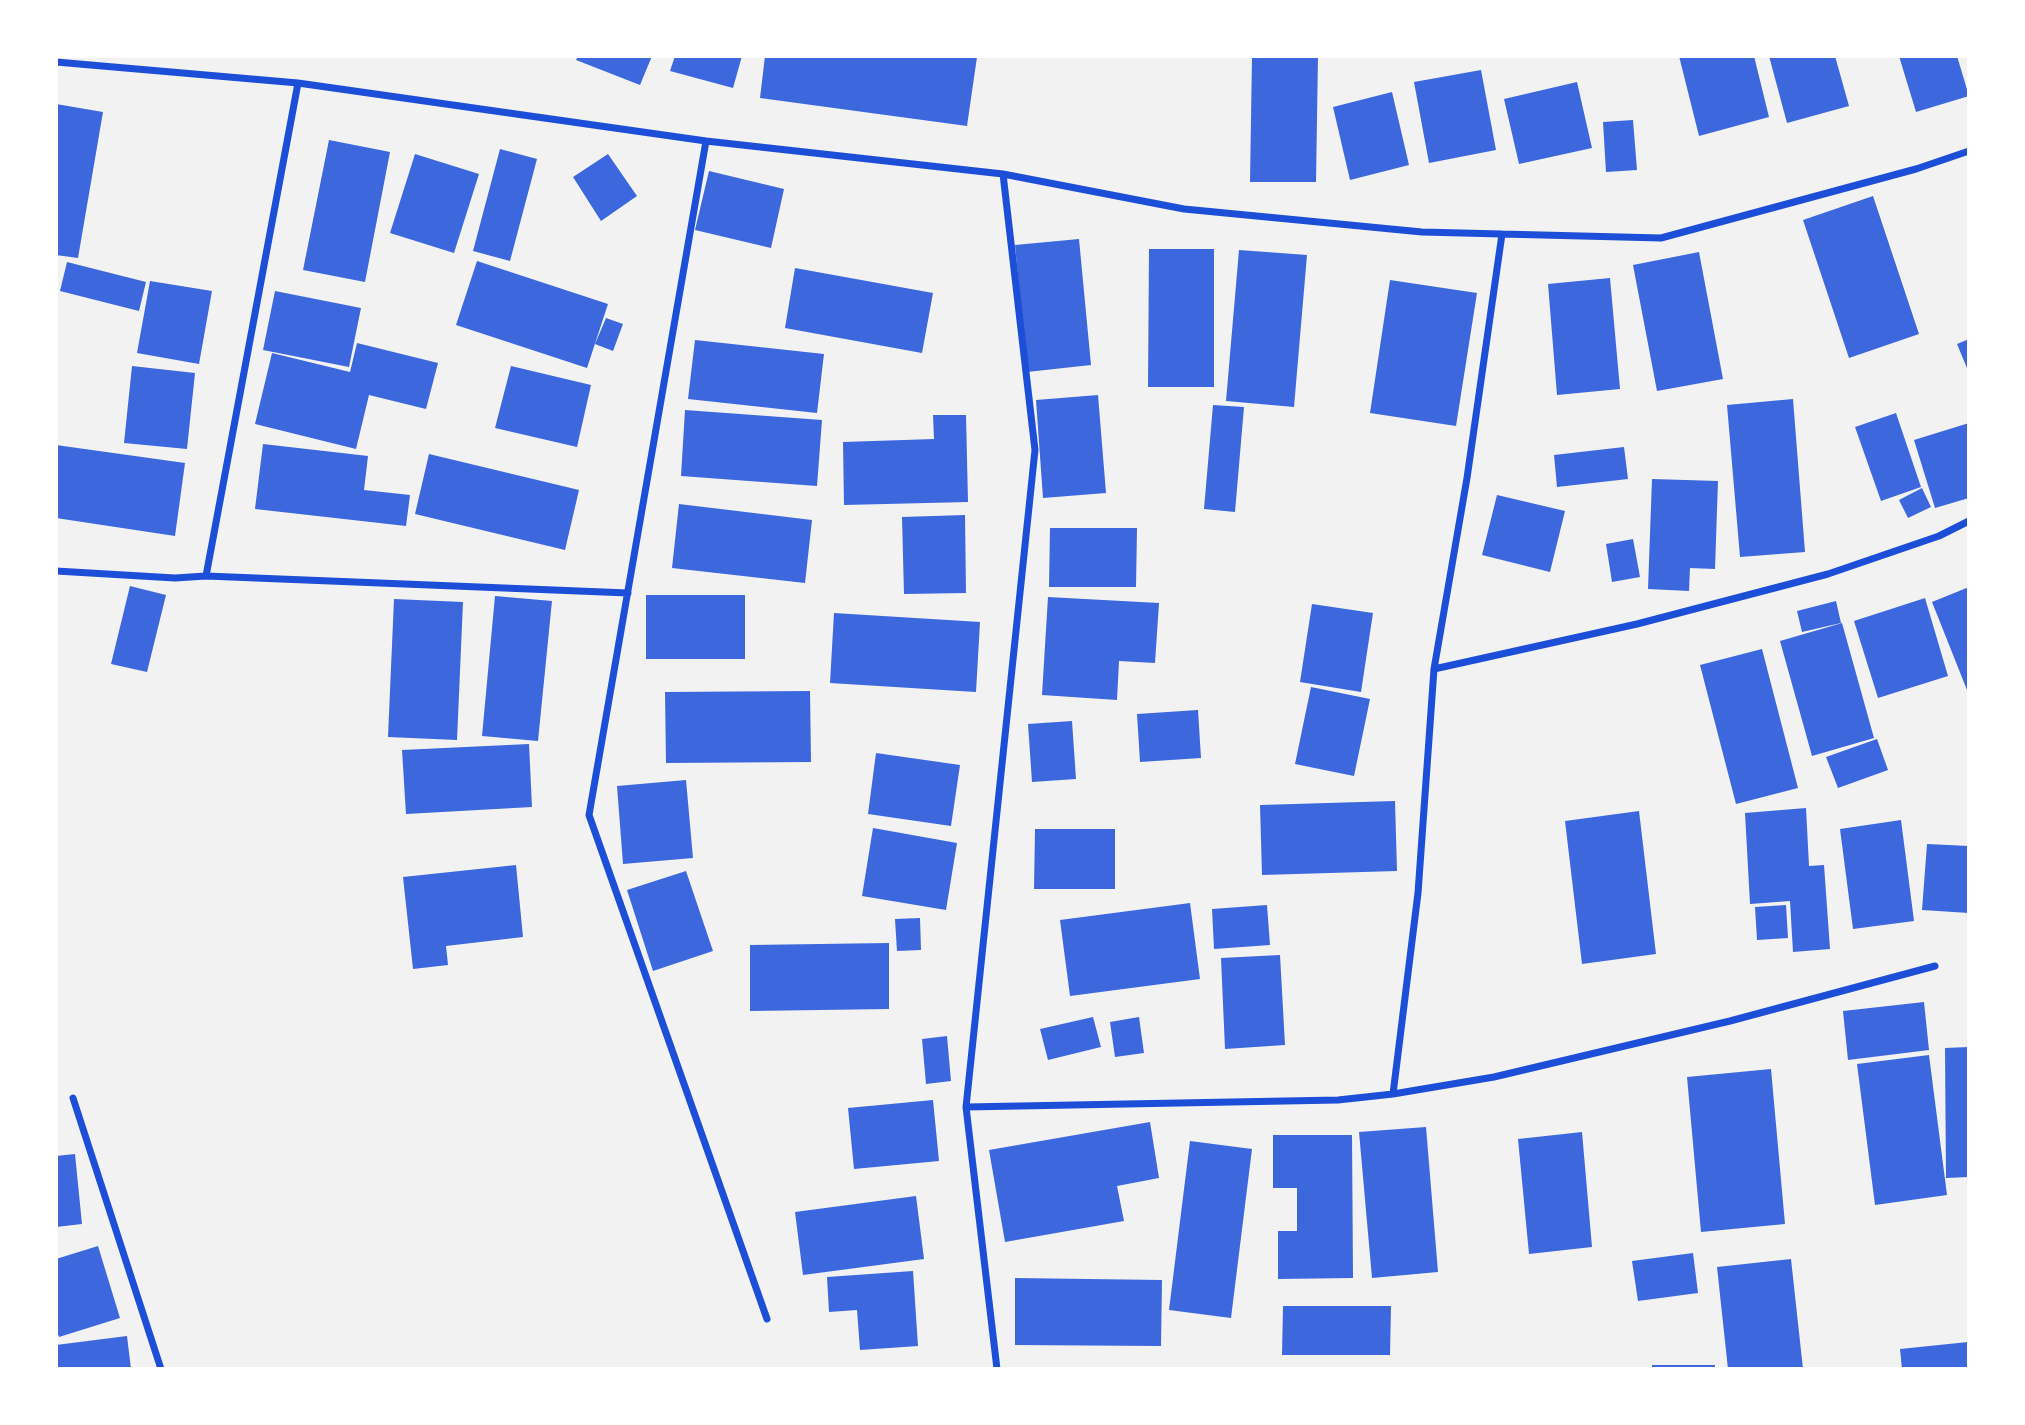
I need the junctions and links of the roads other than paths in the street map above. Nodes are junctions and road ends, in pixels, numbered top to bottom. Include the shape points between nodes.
1 (56, 62) edge
2 (298, 83) junction
3 (706, 141) junction
4 (1969, 151) edge
5 (1003, 174) junction
6 (1503, 234) junction
7 (1969, 521) edge
8 (56, 571) edge
9 (206, 576) junction
10 (628, 593) junction
11 (1434, 669) junction
12 (1935, 966) dead end
13 (1393, 1094) junction
14 (73, 1098) dead end
15 (966, 1108) junction
16 (767, 1320) dead end
17 (161, 1369) edge
18 (996, 1369) edge

1 - 2 street
2 - 3 street
2 - 9 street
3 - 5 street
3 - 10 street
4 - 6 street via 1661,238
5 - 6 street via 1184,209 1422,232
5 - 15 street via 1035,450
6 - 11 street
7 - 11 street via 1828,574 1637,624
8 - 9 street
9 - 10 street
10 - 16 street via 589,815
11 - 13 street via 1418,893
12 - 13 street via 1717,1025 1494,1077
13 - 15 street via 1338,1100
14 - 17 street
15 - 18 street

